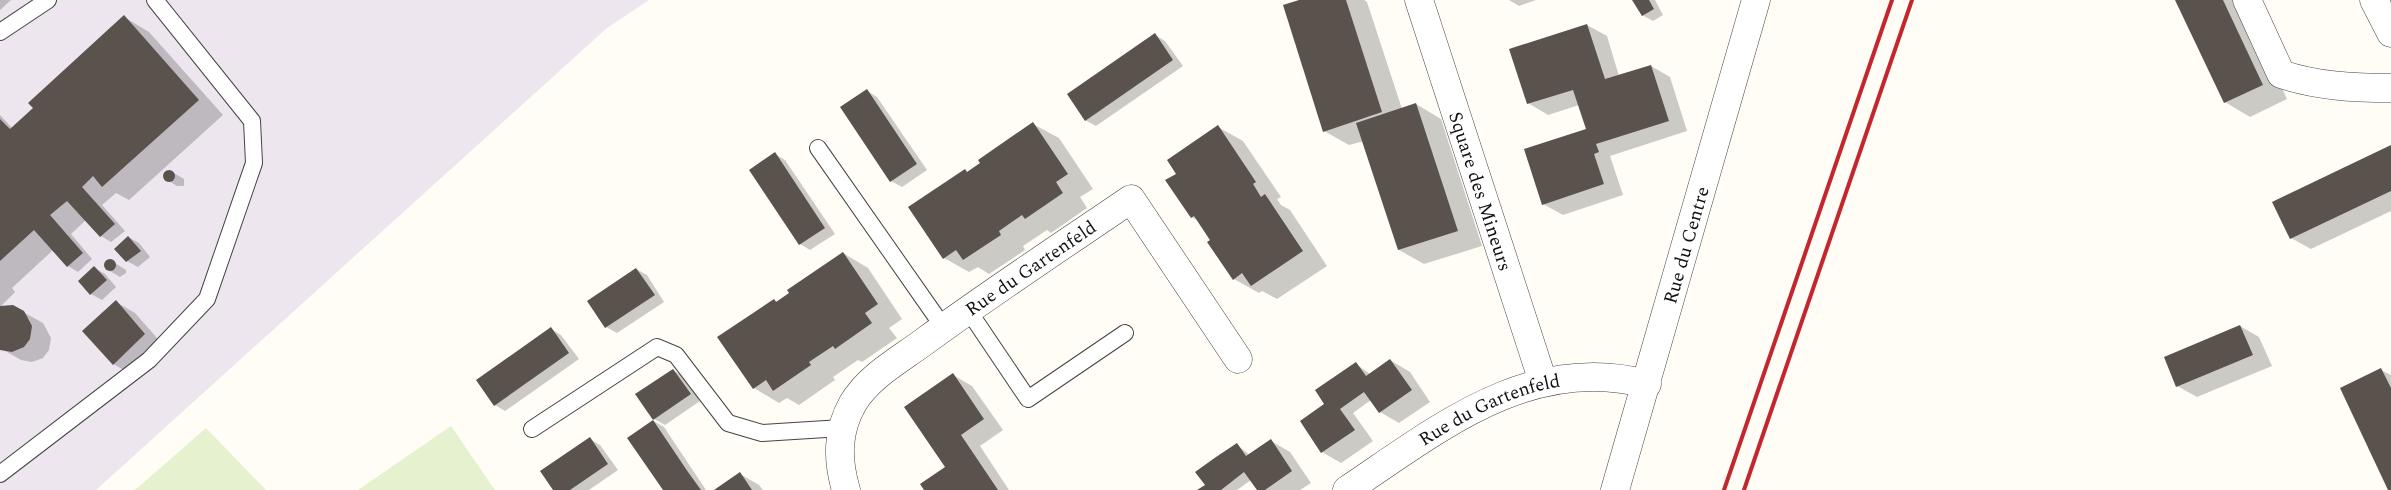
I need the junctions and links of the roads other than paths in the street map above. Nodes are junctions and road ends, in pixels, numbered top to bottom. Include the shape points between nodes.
1 (48, 0) edge
2 (156, 0) edge
3 (1419, 0) edge
4 (1756, 0) edge
5 (2247, 0) edge
6 (2374, 0) edge
7 (0, 32) edge
8 (2391, 33) edge
9 (2391, 88) edge
10 (818, 148) dead end
11 (968, 310) junction
12 (944, 328) junction
13 (1124, 333) dead end
14 (1238, 359) dead end
15 (1543, 382) junction
16 (1647, 384) junction
17 (842, 428) junction
18 (532, 429) dead end
19 (0, 474) edge
20 (846, 490) edge
21 (1348, 490) edge
22 (1615, 490) edge

1 - 7 lane
2 - 19 lane via 252,121 254,163 207,299 149,360
3 - 15 street, Square des Mineurs
4 - 16 street, Rue du Centre
5 - 9 street via 2281,74 2349,88
6 - 8 street
10 - 12 lane
11 - 12 street, Rue du Gartenfeld
11 - 13 lane via 1028,399
11 - 14 street, Rue du Gartenfeld via 1131,199
12 - 17 street, Rue du Gartenfeld via 867,386 854,402
15 - 16 street, Rue du Gartenfeld via 1569,376 1597,376
15 - 21 street, Rue du Gartenfeld via 1498,396 1461,416
16 - 22 street, Rue du Centre
17 - 18 lane via 762,434 728,423 676,355 657,347
17 - 20 street, Rue du Gartenfeld via 839,448

